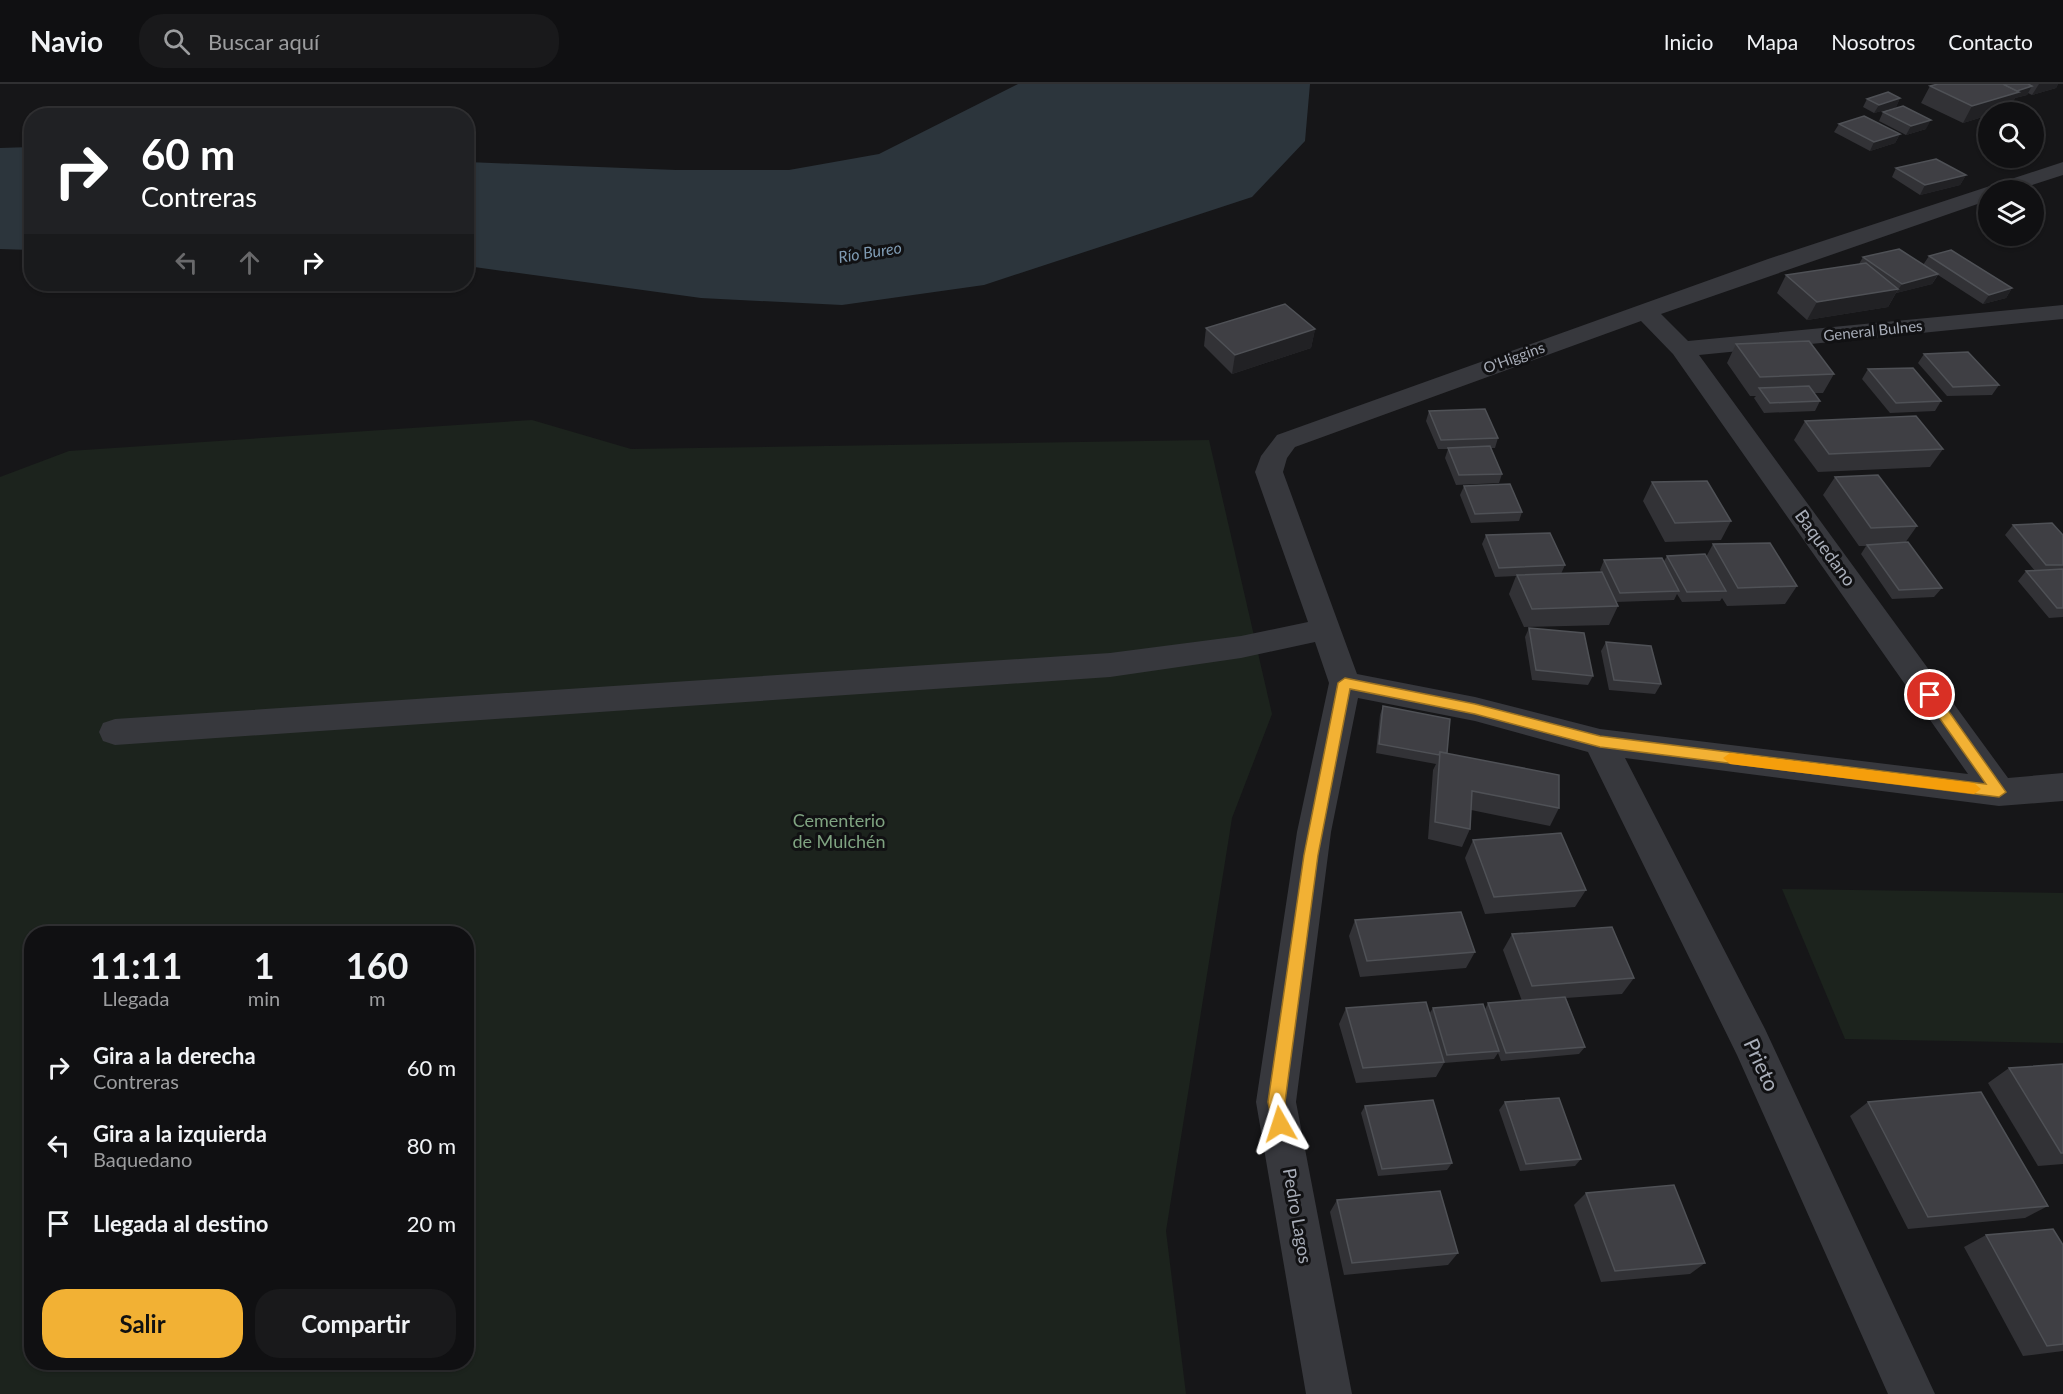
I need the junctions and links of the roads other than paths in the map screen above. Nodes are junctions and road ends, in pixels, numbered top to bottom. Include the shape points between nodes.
1 (2060, 172) edge
2 (2032, 180) edge
3 (1978, 197) edge
4 (1644, 311) junction
5 (2063, 312) edge
6 (1682, 349) junction
7 (1324, 629) junction
8 (1345, 683) junction
9 (115, 732) dead end
10 (1600, 742) junction
11 (2063, 787) edge
12 (1999, 792) junction
13 (1329, 1394) edge
14 (1912, 1394) edge

1 - 2 street
3 - 4 street, O'Higgins
4 - 6 street, Baquedano
4 - 7 street, O'Higgins via 1286,441 1274,456 1269,472
5 - 6 street, General Bulnes
6 - 12 street, Baquedano
7 - 8 street, O'Higgins
7 - 9 street via 1241,647 1110,665
8 - 10 street via 1475,709
8 - 13 street, Pedro Lagos via 1314,832 1276,1102
10 - 12 street
10 - 14 street, Prieto via 1751,1042
11 - 12 street

